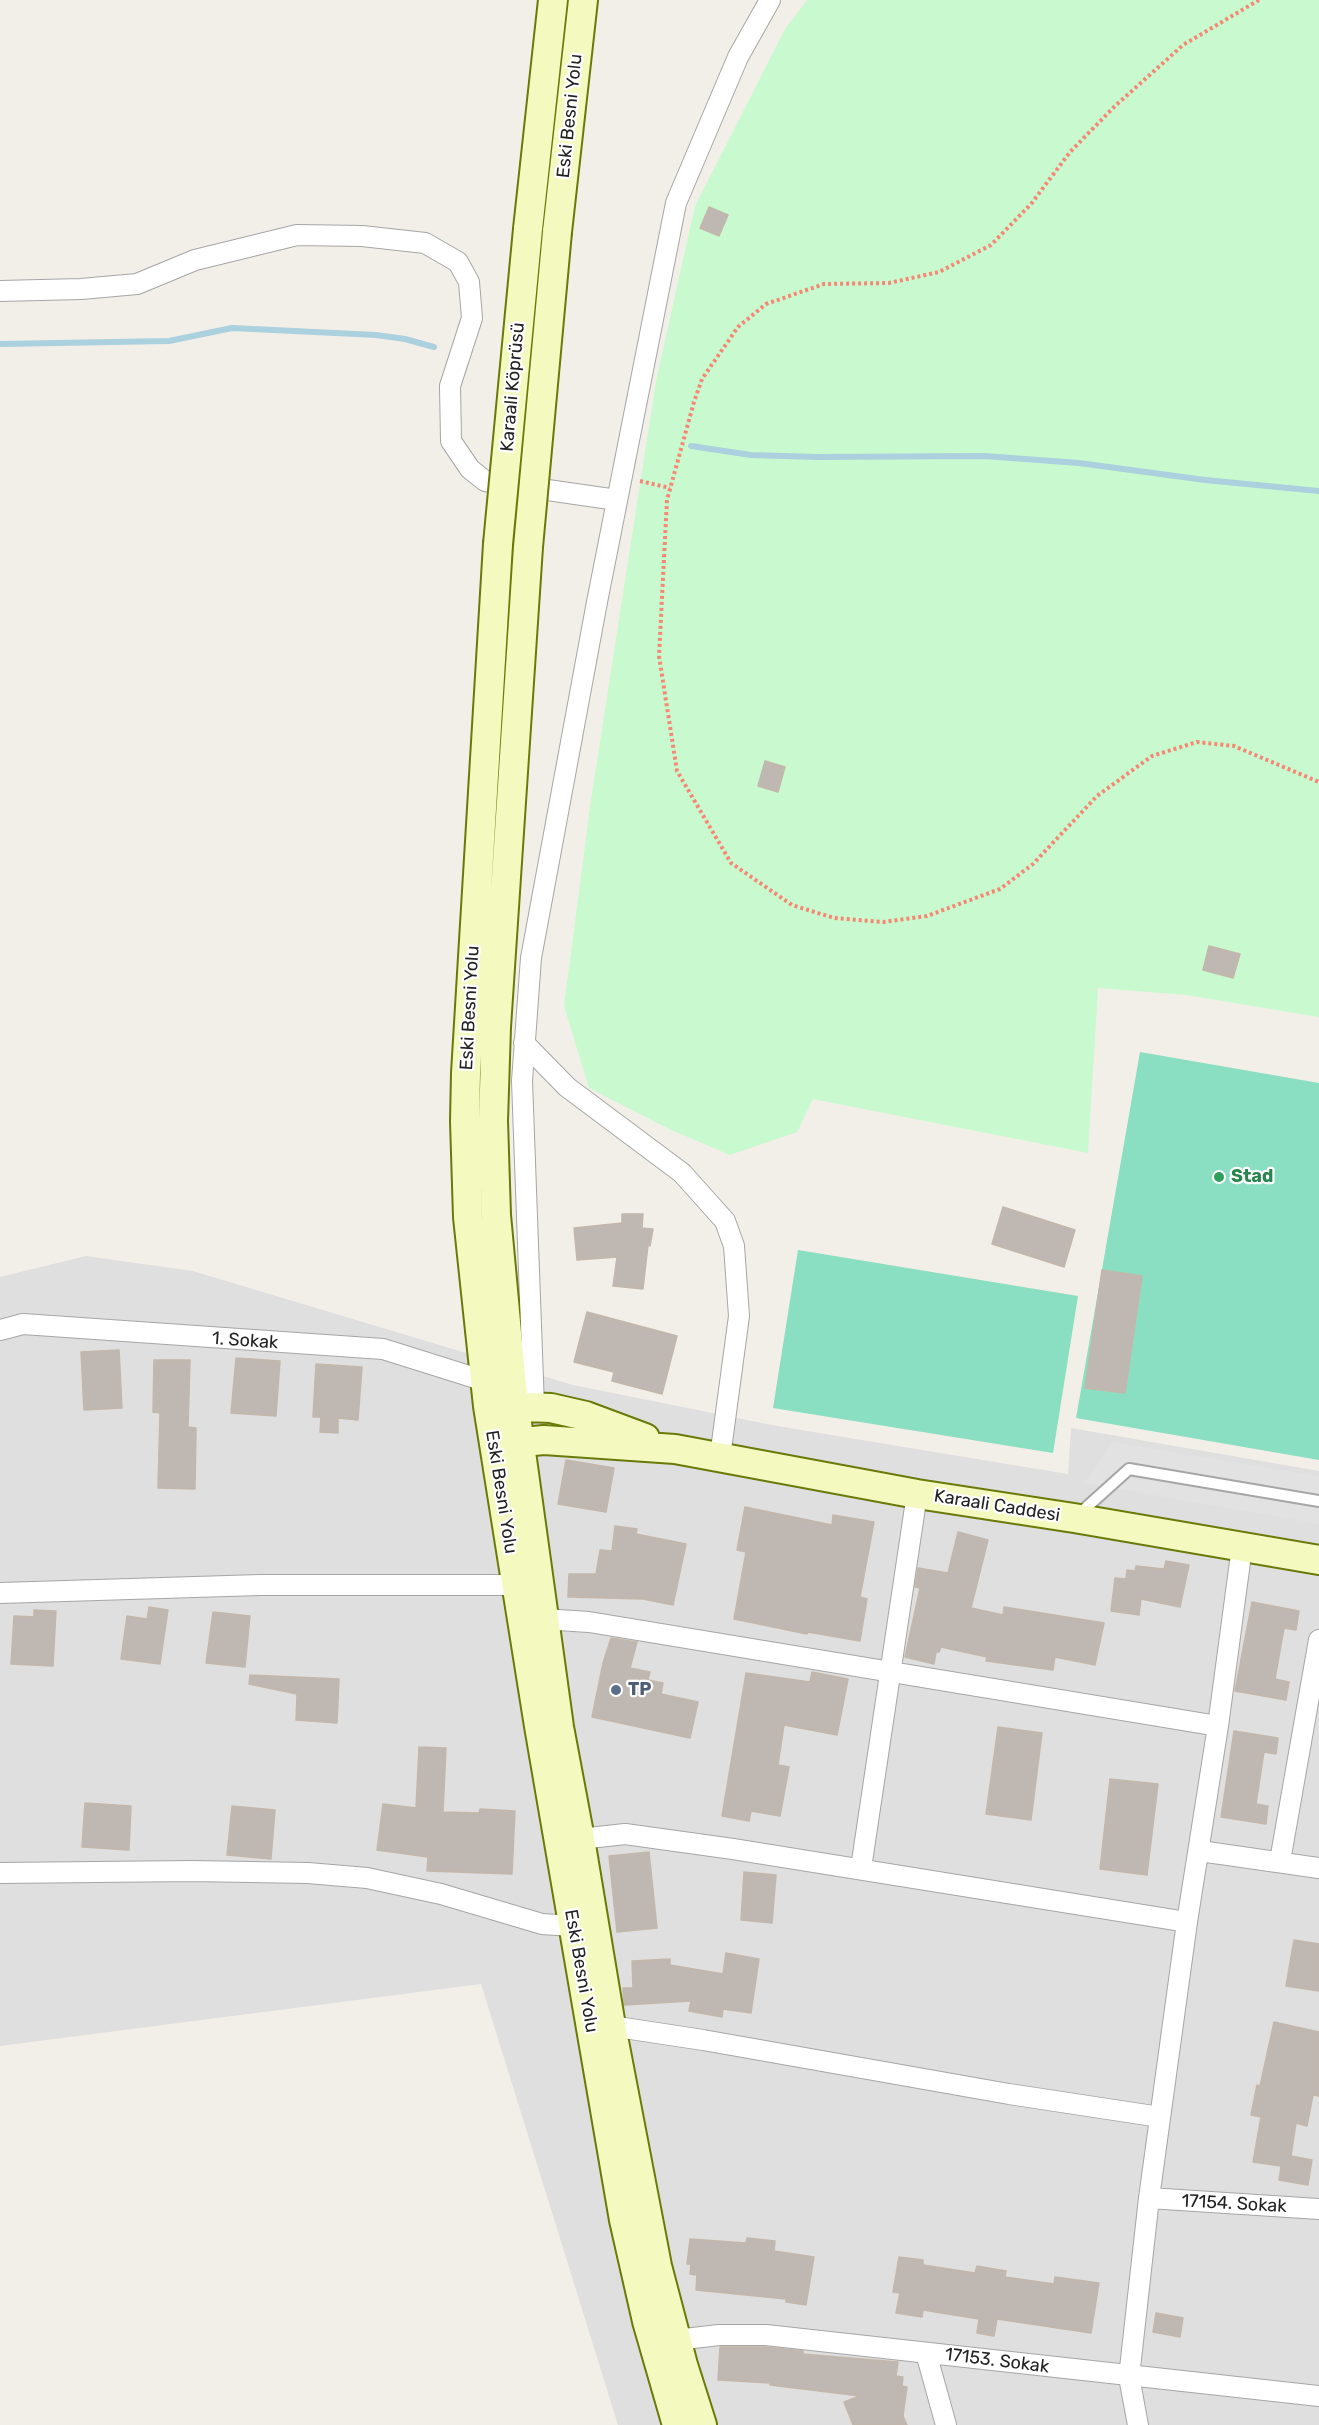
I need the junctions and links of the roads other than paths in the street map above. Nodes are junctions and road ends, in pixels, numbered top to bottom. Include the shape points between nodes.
1 (553, 0) edge
2 (583, 0) edge
3 (770, 0) edge
4 (528, 229) joint
5 (557, 232) joint
6 (0, 291) edge
7 (617, 500) junction
8 (498, 544) joint
9 (528, 547) joint
10 (524, 1043) junction
11 (0, 1330) edge
12 (506, 1400) junction
13 (507, 1443) junction
14 (675, 1449) junction
15 (720, 1457) junction
16 (917, 1494) junction
17 (1319, 1501) edge
18 (1074, 1518) junction
19 (1242, 1547) junction
20 (1319, 1560) edge
21 (516, 1585) junction
22 (0, 1593) edge
23 (543, 1619) junction
24 (1319, 1640) edge
25 (891, 1673) junction
26 (1218, 1726) junction
27 (580, 1839) junction
28 (1200, 1851) junction
29 (1280, 1862) junction
30 (861, 1868) junction
31 (1319, 1868) edge
32 (0, 1873) edge
33 (1187, 1922) junction
34 (573, 1926) junction
35 (611, 2026) junction
36 (1160, 2117) junction
37 (1149, 2198) junction
38 (1319, 2209) edge
39 (676, 2340) junction
40 (926, 2353) junction
41 (1129, 2377) junction
42 (1319, 2396) edge
43 (677, 2425) edge
44 (702, 2425) edge
45 (946, 2425) edge
46 (1138, 2425) edge

1 - 4 main road, Eski Besni Yolu
2 - 5 main road, Eski Besni Yolu
3 - 7 street via 738,57 676,203
4 - 8 main road, Karaali Köprüsü, bridge
5 - 9 main road, Karaali Köprüsü, bridge
6 - 7 street via 137,284 195,261 297,235 362,236 425,243 458,262 469,282 472,318 450,387 451,441 470,469 485,481
7 - 10 street via 531,958
8 - 12 main road, Eski Besni Yolu via 465,1121 468,1217
9 - 12 main road, Eski Besni Yolu via 492,1121
10 - 12 street
10 - 15 street via 567,1087 682,1173 725,1221 734,1246 739,1316
11 - 12 street, 1. Sokak via 23,1324 383,1349
12 - 13 main road, Eski Besni Yolu
12 - 14 main road via 586,1416
13 - 14 main road via 544,1440
13 - 21 main road, Eski Besni Yolu
13 - 23 main road, Eski Besni Yolu
14 - 15 main road, Karaali Caddesi
15 - 16 main road, Karaali Caddesi
16 - 18 main road, Karaali Caddesi
16 - 25 street
17 - 18 lane via 1129,1468
18 - 19 main road, Karaali Caddesi
19 - 20 main road, Karaali Caddesi
19 - 26 street
21 - 22 street via 260,1585
21 - 34 main road, Eski Besni Yolu
23 - 25 street via 590,1622
23 - 27 main road, Eski Besni Yolu
24 - 29 street
25 - 26 street
25 - 30 street
26 - 28 street
27 - 30 street via 625,1834
27 - 35 main road, Eski Besni Yolu
28 - 29 street
28 - 33 street
29 - 31 street
30 - 33 street
32 - 34 street via 192,1871 367,1878 441,1894 542,1924
33 - 36 street
34 - 43 main road, Eski Besni Yolu via 634,2271
35 - 36 street
35 - 39 main road, Eski Besni Yolu via 652,2241
36 - 37 street
37 - 38 street, 17154. Sokak
37 - 41 street
39 - 40 street, 17153. Sokak via 766,2335
39 - 44 main road, Eski Besni Yolu
40 - 41 street, 17153. Sokak
40 - 45 street
41 - 42 street, 17153. Sokak
41 - 46 street

